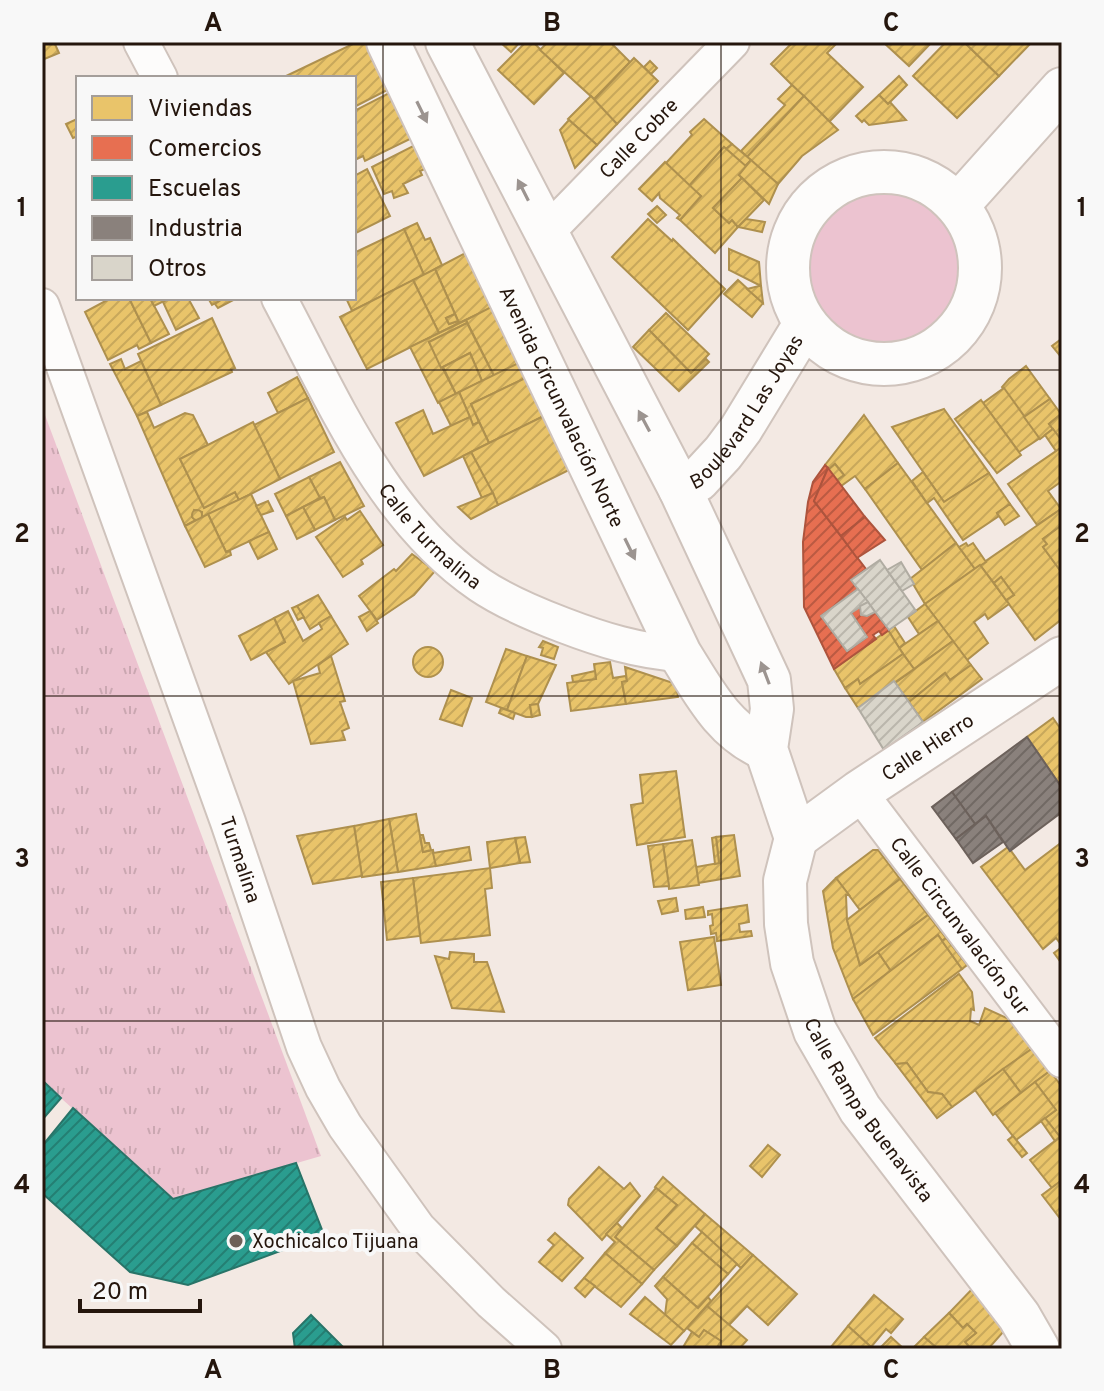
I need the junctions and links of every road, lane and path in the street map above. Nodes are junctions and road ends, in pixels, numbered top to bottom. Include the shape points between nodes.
1 (141, 42) edge
2 (388, 42) edge
3 (447, 42) edge
4 (732, 42) edge
5 (159, 76) edge
6 (1062, 89) edge
7 (958, 205) junction
8 (545, 234) junction
9 (280, 300) edge
10 (42, 306) edge
11 (805, 324) junction
12 (680, 489) junction
13 (680, 654) junction
14 (1062, 658) edge
15 (766, 749) junction
16 (859, 792) junction
17 (796, 838) junction
18 (1062, 1060) edge
19 (544, 1349) edge
20 (1038, 1349) edge

1 - 5 street
2 -> 13 street, Avenida Circunvalación Norte
8 -> 3 street
4 - 8 street, Calle Cobre
6 - 7 street
7 - 11 street via 912,175 879,171 847,178 819,196 799,221 788,253 791,294
7 - 11 street via 977,241 981,275 962,327 931,353 900,364 874,365 842,356
12 -> 8 street
9 - 13 street, Calle Turmalina via 374,472 429,542 499,597 618,645
10 - 19 street, Turmalina via 304,1047 323,1088 418,1228
11 - 12 street, Boulevard Las Joyas via 723,453 698,480
15 -> 12 street via 772,709 769,680
13 - 15 street, Avenida Circunvalación Norte via 734,732
14 - 16 street, Calle Hierro
15 - 17 street
16 - 17 street, Calle Hierro
16 - 18 street, Calle Circunvalación Sur
17 - 20 street, Calle Rampa Buenavista via 785,881 786,924 792,963 815,1031 860,1109 1019,1316

